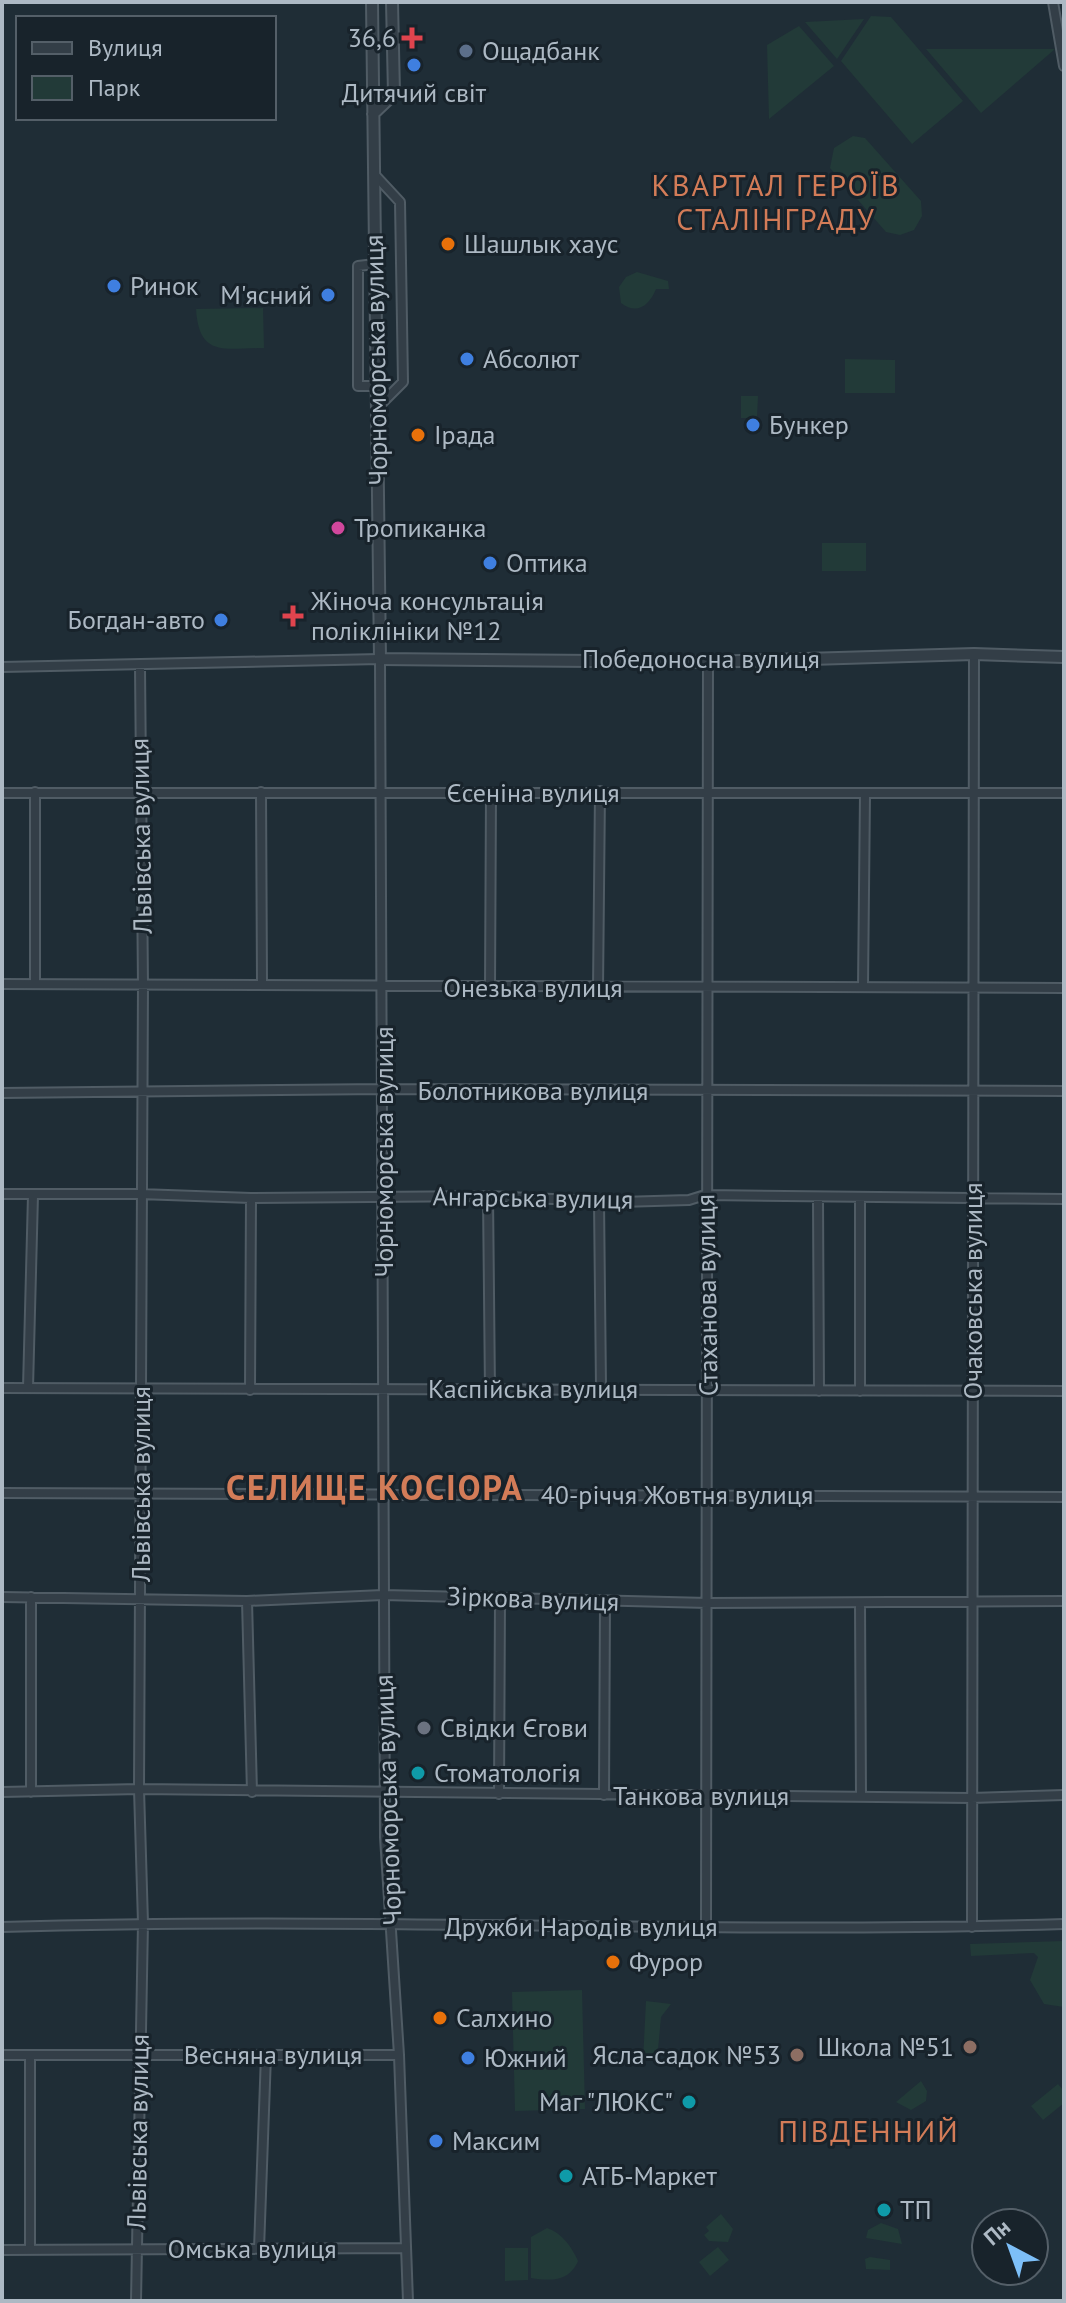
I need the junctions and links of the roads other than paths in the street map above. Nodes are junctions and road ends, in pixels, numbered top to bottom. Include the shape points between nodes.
1 (372, 2) edge
2 (392, 2) edge
3 (1053, 2) edge
4 (1064, 66) edge
5 (373, 114) junction
6 (374, 174) junction
7 (375, 264) junction
8 (376, 386) junction
9 (377, 408) junction
10 (974, 654) junction
11 (1064, 657) edge
12 (380, 659) junction
13 (708, 662) junction
14 (2, 667) edge
15 (140, 667) junction
16 (140, 790) junction
17 (600, 791) junction
18 (35, 792) junction
19 (261, 792) junction
20 (2, 793) edge
21 (491, 793) junction
22 (1064, 793) edge
23 (383, 794) junction
24 (710, 794) junction
25 (865, 794) junction
26 (973, 795) junction
27 (262, 982) junction
28 (2, 984) edge
29 (35, 984) junction
30 (143, 985) junction
31 (863, 986) junction
32 (973, 986) junction
33 (384, 987) junction
34 (490, 987) junction
35 (709, 988) junction
36 (1064, 988) edge
37 (598, 989) junction
38 (383, 1089) junction
39 (973, 1091) junction
40 (1064, 1091) edge
41 (706, 1092) junction
42 (2, 1093) edge
43 (140, 1093) junction
44 (2, 1194) edge
45 (140, 1194) junction
46 (33, 1195) junction
47 (383, 1195) junction
48 (705, 1195) junction
49 (488, 1196) junction
50 (818, 1197) junction
51 (973, 1197) junction
52 (251, 1198) junction
53 (860, 1198) junction
54 (1064, 1199) edge
55 (599, 1201) junction
56 (601, 1387) junction
57 (2, 1388) edge
58 (28, 1388) junction
59 (385, 1388) junction
60 (972, 1389) junction
61 (250, 1390) junction
62 (140, 1391) junction
63 (490, 1391) junction
64 (709, 1391) junction
65 (819, 1391) junction
66 (860, 1391) junction
67 (1064, 1391) edge
68 (141, 1492) junction
69 (2, 1493) edge
70 (707, 1494) junction
71 (384, 1496) junction
72 (972, 1496) junction
73 (1064, 1497) edge
74 (383, 1595) junction
75 (2, 1597) edge
76 (31, 1597) junction
77 (500, 1598) junction
78 (142, 1599) junction
79 (247, 1601) junction
80 (1064, 1601) edge
81 (605, 1602) junction
82 (708, 1603) junction
83 (974, 1603) junction
84 (860, 1604) junction
85 (139, 1789) junction
86 (2, 1792) edge
87 (31, 1792) junction
88 (252, 1792) junction
89 (384, 1792) junction
90 (499, 1794) junction
91 (604, 1795) junction
92 (1064, 1795) edge
93 (705, 1796) junction
94 (861, 1796) junction
95 (971, 1798) junction
96 (143, 1923) junction
97 (1064, 1924) edge
98 (391, 1925) junction
99 (2, 1927) edge
100 (972, 1927) junction
101 (706, 1929) junction
102 (138, 2054) junction
103 (2, 2055) edge
104 (30, 2055) junction
105 (266, 2055) junction
106 (399, 2055) junction
107 (406, 2248) junction
108 (259, 2249) junction
109 (2, 2250) edge
110 (30, 2250) junction
111 (137, 2250) junction
112 (136, 2301) edge
113 (408, 2301) edge

1 - 5 street, Чорноморська вулиця
2 - 5 street via 394,94
3 - 4 street
5 - 6 street, Чорноморська вулиця
6 - 7 street, Чорноморська вулиця
6 - 9 street via 400,202 403,382
7 - 8 street, Чорноморська вулиця
7 - 8 street via 358,266 358,386
8 - 9 street, Чорноморська вулиця
9 - 12 street, Чорноморська вулиця
10 - 11 street, Победоносна вулиця
10 - 13 street, Победоносна вулиця
10 - 26 street, Очаковська вулиця
12 - 13 street, Победоносна вулиця
12 - 15 street, Победоносна вулиця
12 - 23 street, Чорноморська вулиця
13 - 24 street, Стаханова вулиця
14 - 15 street, Победоносна вулиця
15 - 16 street, Львівська вулиця
16 - 18 street, Єсеніна вулиця
16 - 19 street, Єсеніна вулиця
16 - 30 street, Львівська вулиця
17 - 21 street, Єсеніна вулиця
17 - 24 street, Єсеніна вулиця
17 - 37 street
18 - 20 street, Єсеніна вулиця
18 - 29 street
19 - 23 street, Єсеніна вулиця
19 - 27 street
21 - 23 street, Єсеніна вулиця
21 - 34 street
22 - 26 street, Єсеніна вулиця
23 - 33 street, Чорноморська вулиця
24 - 25 street, Єсеніна вулиця
24 - 35 street, Стаханова вулиця
25 - 26 street, Єсеніна вулиця
25 - 31 street
26 - 32 street, Очаковська вулиця
27 - 30 street, Онезька вулиця
27 - 33 street, Онезька вулиця
28 - 29 street, Онезька вулиця
29 - 30 street, Онезька вулиця
30 - 43 street, Львівська вулиця
31 - 32 street, Онезька вулиця
31 - 35 street, Онезька вулиця
32 - 36 street, Онезька вулиця
32 - 39 street, Очаковська вулиця
33 - 34 street, Онезька вулиця
33 - 38 street, Чорноморська вулиця
34 - 37 street, Онезька вулиця
35 - 37 street, Онезька вулиця
35 - 41 street, Стаханова вулиця
38 - 41 street, Болотникова вулиця
38 - 43 street, Болотникова вулиця
38 - 47 street, Чорноморська вулиця
39 - 40 street, Болотникова вулиця
39 - 41 street, Болотникова вулиця
39 - 51 street, Очаковська вулиця
41 - 48 street, Стаханова вулиця
42 - 43 street, Болотникова вулиця
43 - 45 street, Львівська вулиця
44 - 46 street, Ангарська вулиця
45 - 46 street, Ангарська вулиця
45 - 52 street, Ангарська вулиця
45 - 62 street, Львівська вулиця
46 - 58 street
47 - 49 street, Ангарська вулиця
47 - 52 street, Ангарська вулиця
47 - 59 street, Чорноморська вулиця
48 - 50 street, Ангарська вулиця
48 - 55 street, Ангарська вулиця via 689,1200
48 - 64 street, Стаханова вулиця
49 - 55 street, Ангарська вулиця
49 - 63 street
50 - 53 street, Ангарська вулиця
50 - 65 street
51 - 53 street, Ангарська вулиця
51 - 54 street, Ангарська вулиця
51 - 60 street, Очаковська вулиця
52 - 61 street
53 - 66 street
55 - 56 street
56 - 63 street, Каспійська вулиця
56 - 64 street, Каспійська вулиця
57 - 58 street, Каспійська вулиця
58 - 62 street, Каспійська вулиця
59 - 61 street, Каспійська вулиця
59 - 63 street, Каспійська вулиця
59 - 71 street, Чорноморська вулиця
60 - 66 street, Каспійська вулиця
60 - 67 street, Каспійська вулиця
60 - 72 street, Очаковська вулиця
61 - 62 street, Каспійська вулиця
62 - 68 street, Львівська вулиця
64 - 65 street, Каспійська вулиця
64 - 70 street, Стаханова вулиця
65 - 66 street, Каспійська вулиця
68 - 69 street, 40-річчя Жовтня вулиця
68 - 71 street, 40-річчя Жовтня вулиця
68 - 78 street, Львівська вулиця
70 - 71 street, 40-річчя Жовтня вулиця
70 - 72 street, 40-річчя Жовтня вулиця
70 - 82 street, Стаханова вулиця
71 - 74 street, Чорноморська вулиця
72 - 73 street, 40-річчя Жовтня вулиця
72 - 83 street, Очаковська вулиця
74 - 77 street, Зіркова вулиця
74 - 79 street, Зіркова вулиця
74 - 89 street, Чорноморська вулиця
75 - 76 street, Зіркова вулиця
76 - 78 street, Зіркова вулиця
76 - 87 street
77 - 81 street, Зіркова вулиця
77 - 90 street
78 - 79 street, Зіркова вулиця
78 - 85 street, Львівська вулиця
79 - 88 street
80 - 83 street, Зіркова вулиця
81 - 82 street, Зіркова вулиця
81 - 91 street
82 - 84 street, Зіркова вулиця
82 - 93 street, Стаханова вулиця
83 - 84 street, Зіркова вулиця
83 - 95 street, Очаковська вулиця
84 - 94 street
85 - 87 street, Танкова вулиця
85 - 88 street, Танкова вулиця
85 - 96 street, Львівська вулиця
86 - 87 street, Танкова вулиця
88 - 89 street, Танкова вулиця
89 - 90 street, Танкова вулиця
89 - 98 street, Чорноморська вулиця
90 - 91 street, Танкова вулиця
91 - 93 street, Танкова вулиця
92 - 95 street, Танкова вулиця
93 - 94 street, Танкова вулиця
93 - 101 street, Стаханова вулиця
94 - 95 street, Танкова вулиця
95 - 100 street, Очаковська вулиця
96 - 98 street, Дружби Народів вулиця
96 - 99 street, Дружби Народів вулиця
96 - 102 street, Львівська вулиця
97 - 100 street, Дружби Народів вулиця
98 - 101 street, Дружби Народів вулиця
98 - 106 street, Чорноморська вулиця
100 - 101 street, Дружби Народів вулиця
102 - 104 street, Весняна вулиця
102 - 105 street, Весняна вулиця
102 - 111 street, Львівська вулиця
103 - 104 street, Весняна вулиця
104 - 110 street
105 - 106 street, Весняна вулиця
105 - 108 street
106 - 107 street, Чорноморська вулиця
107 - 108 street, Омська вулиця
107 - 113 street, Чорноморська вулиця
108 - 111 street, Омська вулиця
109 - 110 street, Омська вулиця
110 - 111 street, Омська вулиця
111 - 112 street, Львівська вулиця

